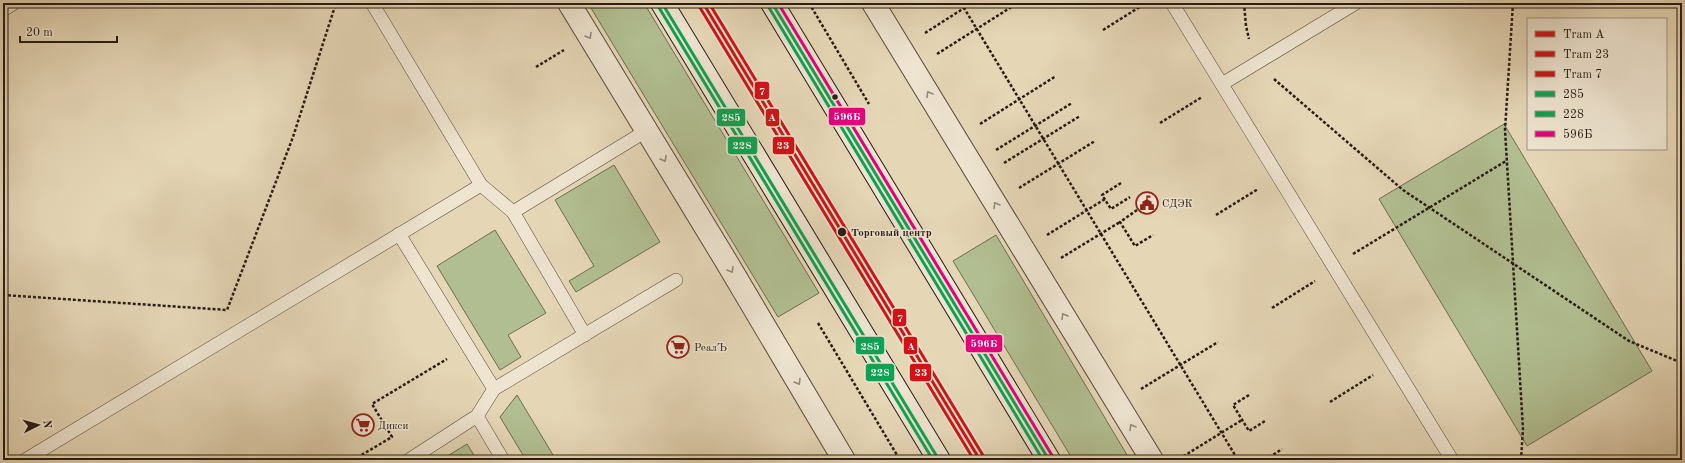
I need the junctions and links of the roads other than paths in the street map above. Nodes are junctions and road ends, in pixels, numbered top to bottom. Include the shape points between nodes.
1 (14, 3) edge
2 (372, 3) edge
3 (569, 3) edge
4 (662, 3) edge
5 (772, 3) edge
6 (873, 3) edge
7 (1172, 3) edge
8 (1356, 3) edge
9 (3, 10) edge
10 (1222, 84) junction
11 (646, 131) junction
12 (481, 185) junction
13 (513, 212) junction
14 (399, 234) junction
15 (676, 280) dead end
16 (585, 335) junction
17 (494, 389) junction
18 (477, 416) junction
19 (26, 460) edge
20 (409, 460) edge
21 (503, 460) edge
22 (844, 460) edge
23 (939, 460) edge
24 (1049, 460) edge
25 (1152, 460) edge
26 (1452, 460) edge

1 - 9 lane
2 - 12 lane
3 -> 11 street
4 - 23 street
5 - 24 street
25 -> 6 street
7 - 10 lane
8 - 10 lane
10 - 26 lane
11 - 13 lane
11 -> 22 street
12 - 13 lane
12 - 14 lane
13 - 16 lane
14 - 17 lane
14 - 19 lane
15 - 16 lane
16 - 17 lane
17 - 18 lane
18 - 20 lane
18 - 21 lane

